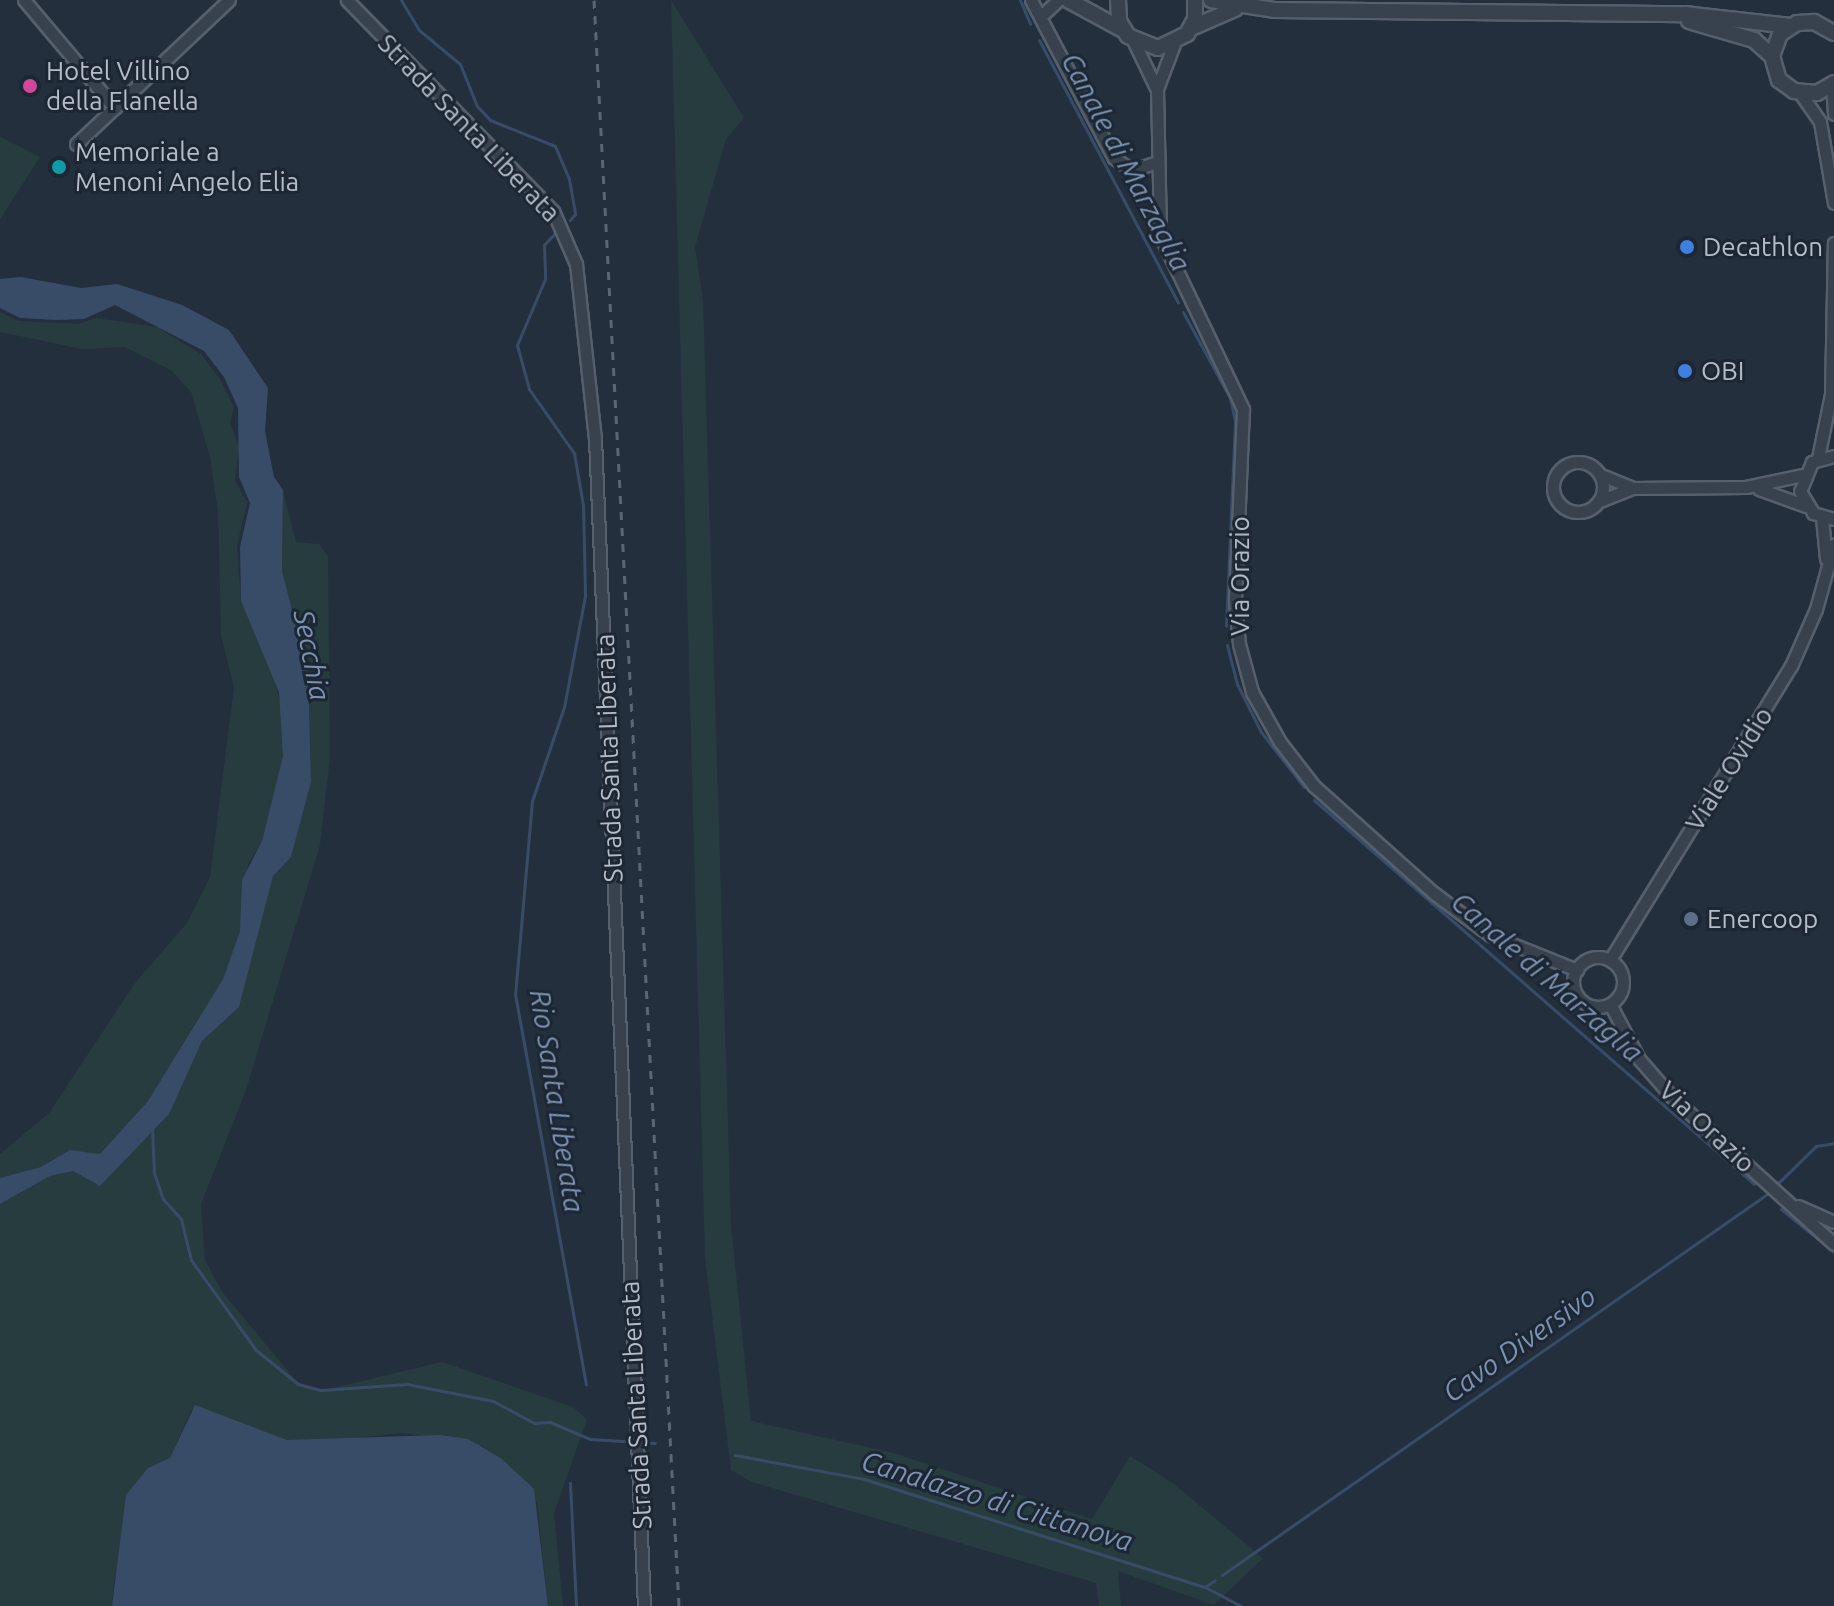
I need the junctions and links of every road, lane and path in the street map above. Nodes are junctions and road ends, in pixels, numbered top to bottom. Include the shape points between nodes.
1 (24, 0) edge
2 (229, 0) edge
3 (347, 0) edge
4 (1031, 0) edge
5 (1058, 0) edge
6 (1098, 0) edge
7 (1118, 0) edge
8 (1195, 0) edge
9 (1211, 0) edge
10 (1072, 2) edge
11 (1239, 8) junction
12 (1666, 15) junction
13 (1040, 17) junction
14 (1790, 26) junction
15 (1830, 26) edge
16 (1191, 28) junction
17 (1123, 30) junction
18 (1134, 42) junction
19 (1174, 44) junction
20 (1772, 56) junction
21 (1833, 84) edge
22 (1157, 89) junction
23 (1800, 93) junction
24 (115, 108) junction
25 (1834, 114) edge
26 (76, 144) dead end
27 (1158, 162) junction
28 (1834, 203) edge
29 (1834, 243) edge
30 (1831, 394) junction
31 (1834, 413) edge
32 (1834, 456) edge
33 (1818, 458) junction
34 (1600, 475) junction
35 (1802, 475) junction
36 (1746, 487) junction
37 (1633, 488) junction
38 (1599, 502) junction
39 (1806, 506) junction
40 (1828, 518) edge
41 (1834, 544) edge
42 (1827, 568) junction
43 (1610, 960) junction
44 (1577, 970) junction
45 (1610, 1004) junction
46 (1786, 1198) junction
47 (1834, 1222) edge
48 (1834, 1244) edge
49 (644, 1606) edge

1 - 24 street
2 - 24 street
3 - 49 street, Strada Santa Liberata via 553,211 576,264 595,438
4 - 13 street
5 - 13 street
6 - 10 street
7 - 17 street
8 - 16 street
9 - 11 street
10 - 17 street
11 - 12 street
11 - 16 street
12 - 14 street
12 - 20 street via 1741,35
13 - 27 street via 1119,164 1137,171
14 - 15 street
14 - 20 street via 1777,39
16 - 19 street
17 - 18 street
18 - 19 street via 1149,48
18 - 22 street, Via Orazio
19 - 22 street, Via Orazio
20 - 23 street via 1779,80
21 - 23 street via 1817,93
21 - 25 street
22 - 27 street, Via Orazio
23 - 28 street via 1820,122
24 - 26 street
27 - 44 street, Via Orazio via 1163,248 1243,409 1235,601 1252,692 1280,742 1314,786 1435,894 1490,935
29 - 30 street
30 - 31 street
30 - 33 street
32 - 33 street
33 - 35 street
34 - 37 street
34 - 38 street
34 - 38 street via 1588,464 1570,463 1556,475 1552,488 1560,505 1571,512 1583,512
35 - 36 street
35 - 39 street via 1800,491
36 - 37 street
36 - 39 street
37 - 38 street
39 - 40 street
40 - 42 street, Viale Ovidio
41 - 42 street, Viale Ovidio
42 - 43 street, Viale Ovidio via 1811,623 1777,692
43 - 44 street via 1588,959
43 - 45 street via 1621,971 1623,986
44 - 45 street via 1574,985 1580,999 1594,1007
45 - 46 street, Via Orazio via 1649,1072
46 - 47 street, Via Orazio
46 - 48 street, Via Orazio

